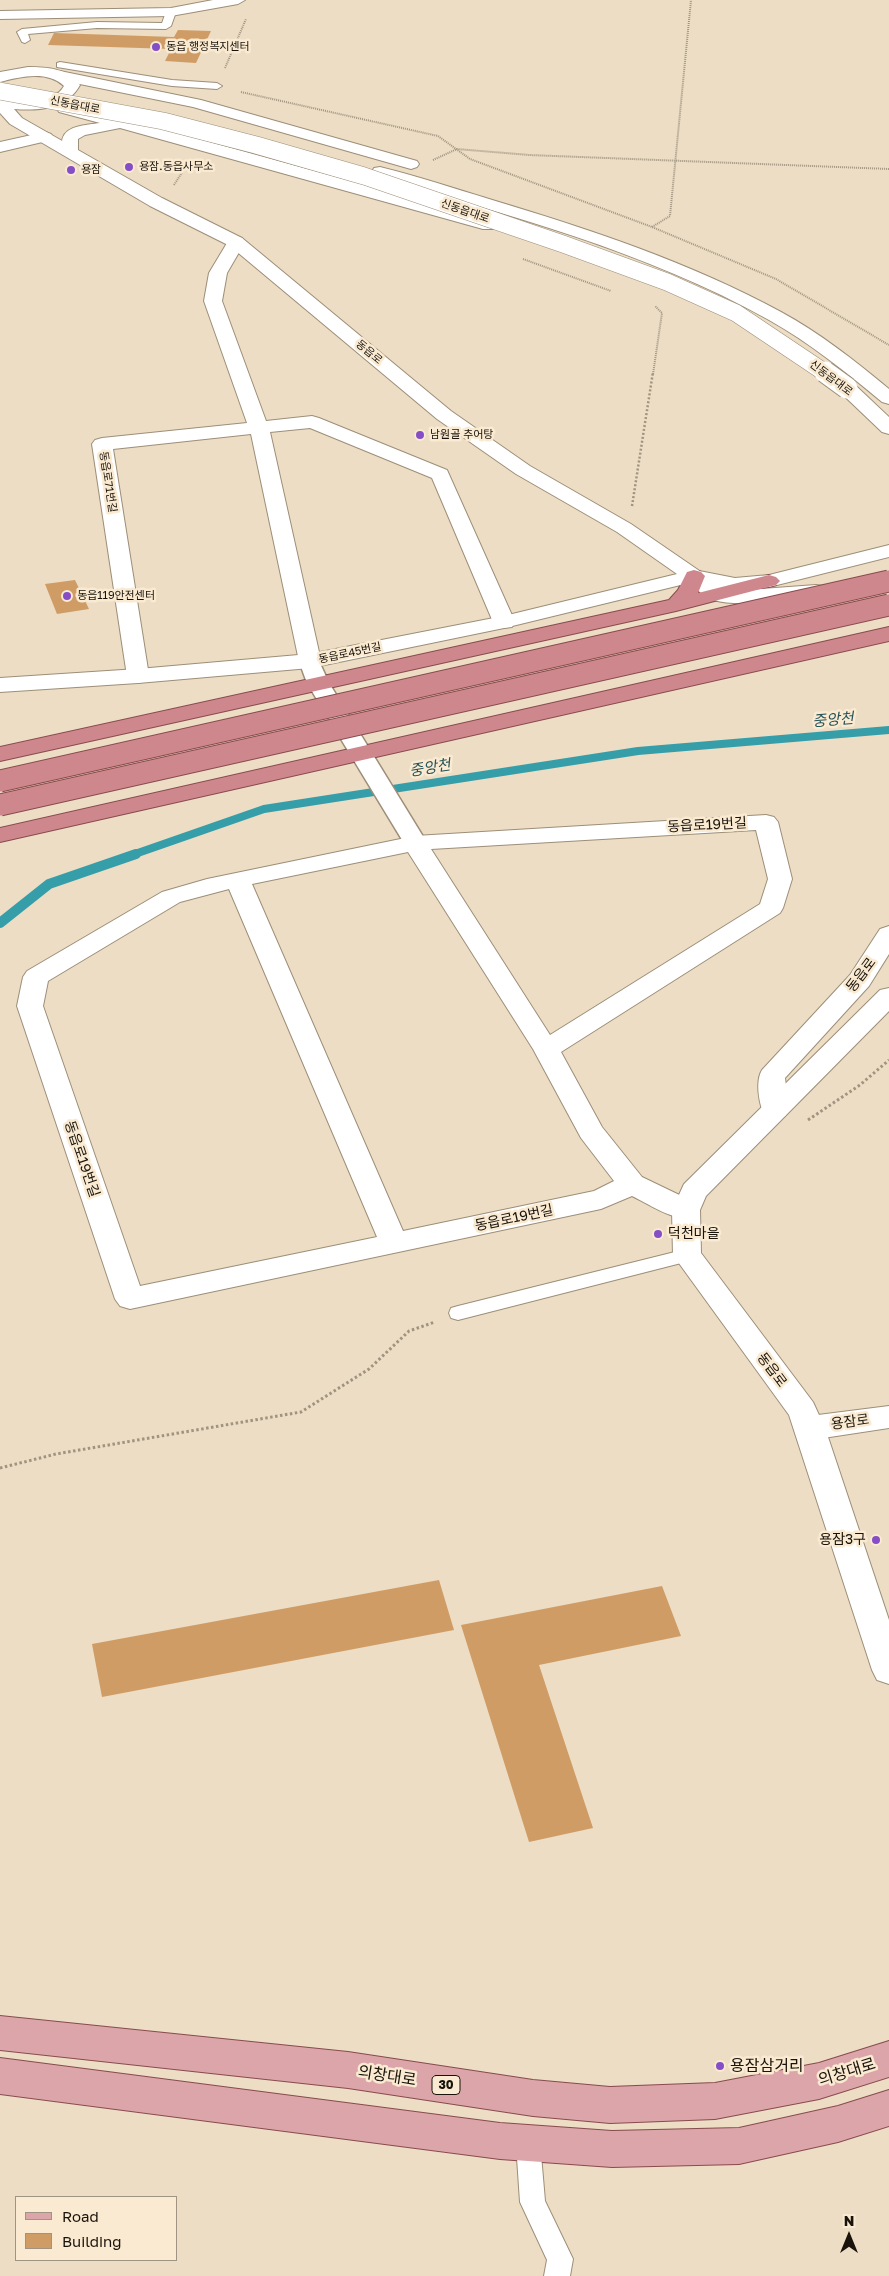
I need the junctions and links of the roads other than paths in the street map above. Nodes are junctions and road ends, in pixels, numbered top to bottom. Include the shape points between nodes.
1 (238, 0) edge
2 (0, 4) edge
3 (171, 12) junction
4 (42, 13) junction
5 (68, 13) junction
6 (0, 15) edge
7 (0, 21) edge
8 (25, 40) dead end
9 (0, 62) edge
10 (60, 71) junction
11 (35, 72) junction
12 (0, 79) edge
13 (147, 79) junction
14 (217, 86) road end
15 (0, 91) edge
16 (133, 91) junction
17 (0, 103) edge
18 (42, 104) junction
19 (152, 131) junction
20 (43, 136) junction
21 (4, 143) edge
22 (70, 151) junction
23 (526, 217) junction
24 (236, 242) junction
25 (563, 244) junction
26 (889, 398) edge
27 (259, 428) junction
28 (889, 428) edge
29 (889, 551) edge
30 (889, 558) edge
31 (889, 573) edge
32 (694, 576) junction
33 (769, 581) junction
34 (889, 581) edge
35 (889, 588) edge
36 (719, 595) junction
37 (676, 605) junction
38 (889, 605) edge
39 (504, 622) junction
40 (887, 635) edge
41 (310, 662) junction
42 (138, 676) junction
43 (318, 683) junction
44 (0, 685) edge
45 (0, 754) edge
46 (366, 760) junction
47 (0, 781) edge
48 (0, 805) edge
49 (0, 835) edge
50 (412, 838) junction
51 (238, 880) junction
52 (889, 934) edge
53 (889, 996) edge
54 (889, 1010) edge
55 (844, 1043) junction
56 (546, 1049) junction
57 (769, 1115) junction
58 (632, 1184) junction
59 (686, 1210) junction
60 (394, 1243) junction
61 (687, 1255) junction
62 (458, 1313) road end
63 (889, 1417) edge
64 (810, 1428) junction
65 (889, 1670) edge
66 (0, 2033) edge
67 (889, 2059) edge
68 (0, 2076) edge
69 (889, 2108) edge
70 (528, 2143) junction
71 (557, 2276) edge

1 - 3 street
2 - 5 street
3 - 5 street
3 - 8 lane via 166,26 97,25 22,32
4 - 5 street
4 - 6 street
4 - 7 street
9 - 11 street
10 - 11 street
10 - 13 lane
10 - 16 street
10 - 18 street via 72,85 70,91
11 - 12 street
12 - 23 street, 신동읍대로 via 171,113
13 - 14 lane
13 - 16 lane
15 - 25 street, 신동읍대로, bridge via 163,122 256,145 364,176
16 - 23 street via 195,103 414,165
17 - 18 street
17 - 20 street, 동읍로 via 16,121
18 - 19 street
18 - 20 street via 39,118
19 - 22 street via 111,125 80,131 70,137
19 - 25 street
20 - 21 street
20 - 22 street, 동읍로
22 - 24 street, 동읍로 via 156,202
23 - 26 street, 신동읍대로 via 622,247 736,295 815,339
24 - 27 street via 218,273 213,301
24 - 32 street, 동읍로 via 444,415 523,470 624,528
25 - 28 street, 신동읍대로, bridge via 667,282 736,313 846,388
27 - 39 street, 동읍로71번길 via 312,422 440,474
27 - 41 street
27 - 42 street, 동읍로71번길 via 102,444
29 - 33 street
30 - 31 street via 886,562
32 - 33 street via 735,584
32 - 36 street, 동읍로
32 - 37 highway via 688,592
32 - 39 street, 동읍로45번길
33 - 36 highway
34 - 47 highway, bridge
35 - 36 street via 861,587 734,598
36 - 37 highway
37 - 43 highway
38 - 48 highway, bridge
39 - 41 street, 동읍로45번길
40 - 46 highway
41 - 42 street, 동읍로45번길
41 - 43 street
42 - 44 street, 동읍로45번길
43 - 45 highway
43 - 46 street
46 - 49 highway
46 - 50 street
50 - 51 street, 동읍로19번길
50 - 56 street
50 - 56 street, 동읍로19번길 via 766,822 780,879 770,908
51 - 60 street
51 - 60 street, 동읍로19번길 via 171,897 36,978 30,1006 130,1299
52 - 57 street, 동읍로 via 860,980 771,1076
53 - 55 street
54 - 55 street
55 - 57 street
56 - 58 street via 591,1132
57 - 59 street via 694,1191
58 - 59 street
58 - 60 street, 동읍로19번길 via 601,1199
59 - 61 street
61 - 62 lane
61 - 64 street, 동읍로 via 802,1410
63 - 64 street, 용잠로
64 - 65 street, 동읍로
66 - 67 main road, 의창대로 / 30 via 348,2070 533,2098 610,2106 715,2101 819,2081
68 - 70 main road
69 - 70 main road via 838,2124 740,2146 612,2148
70 - 71 lane via 533,2202 560,2259

